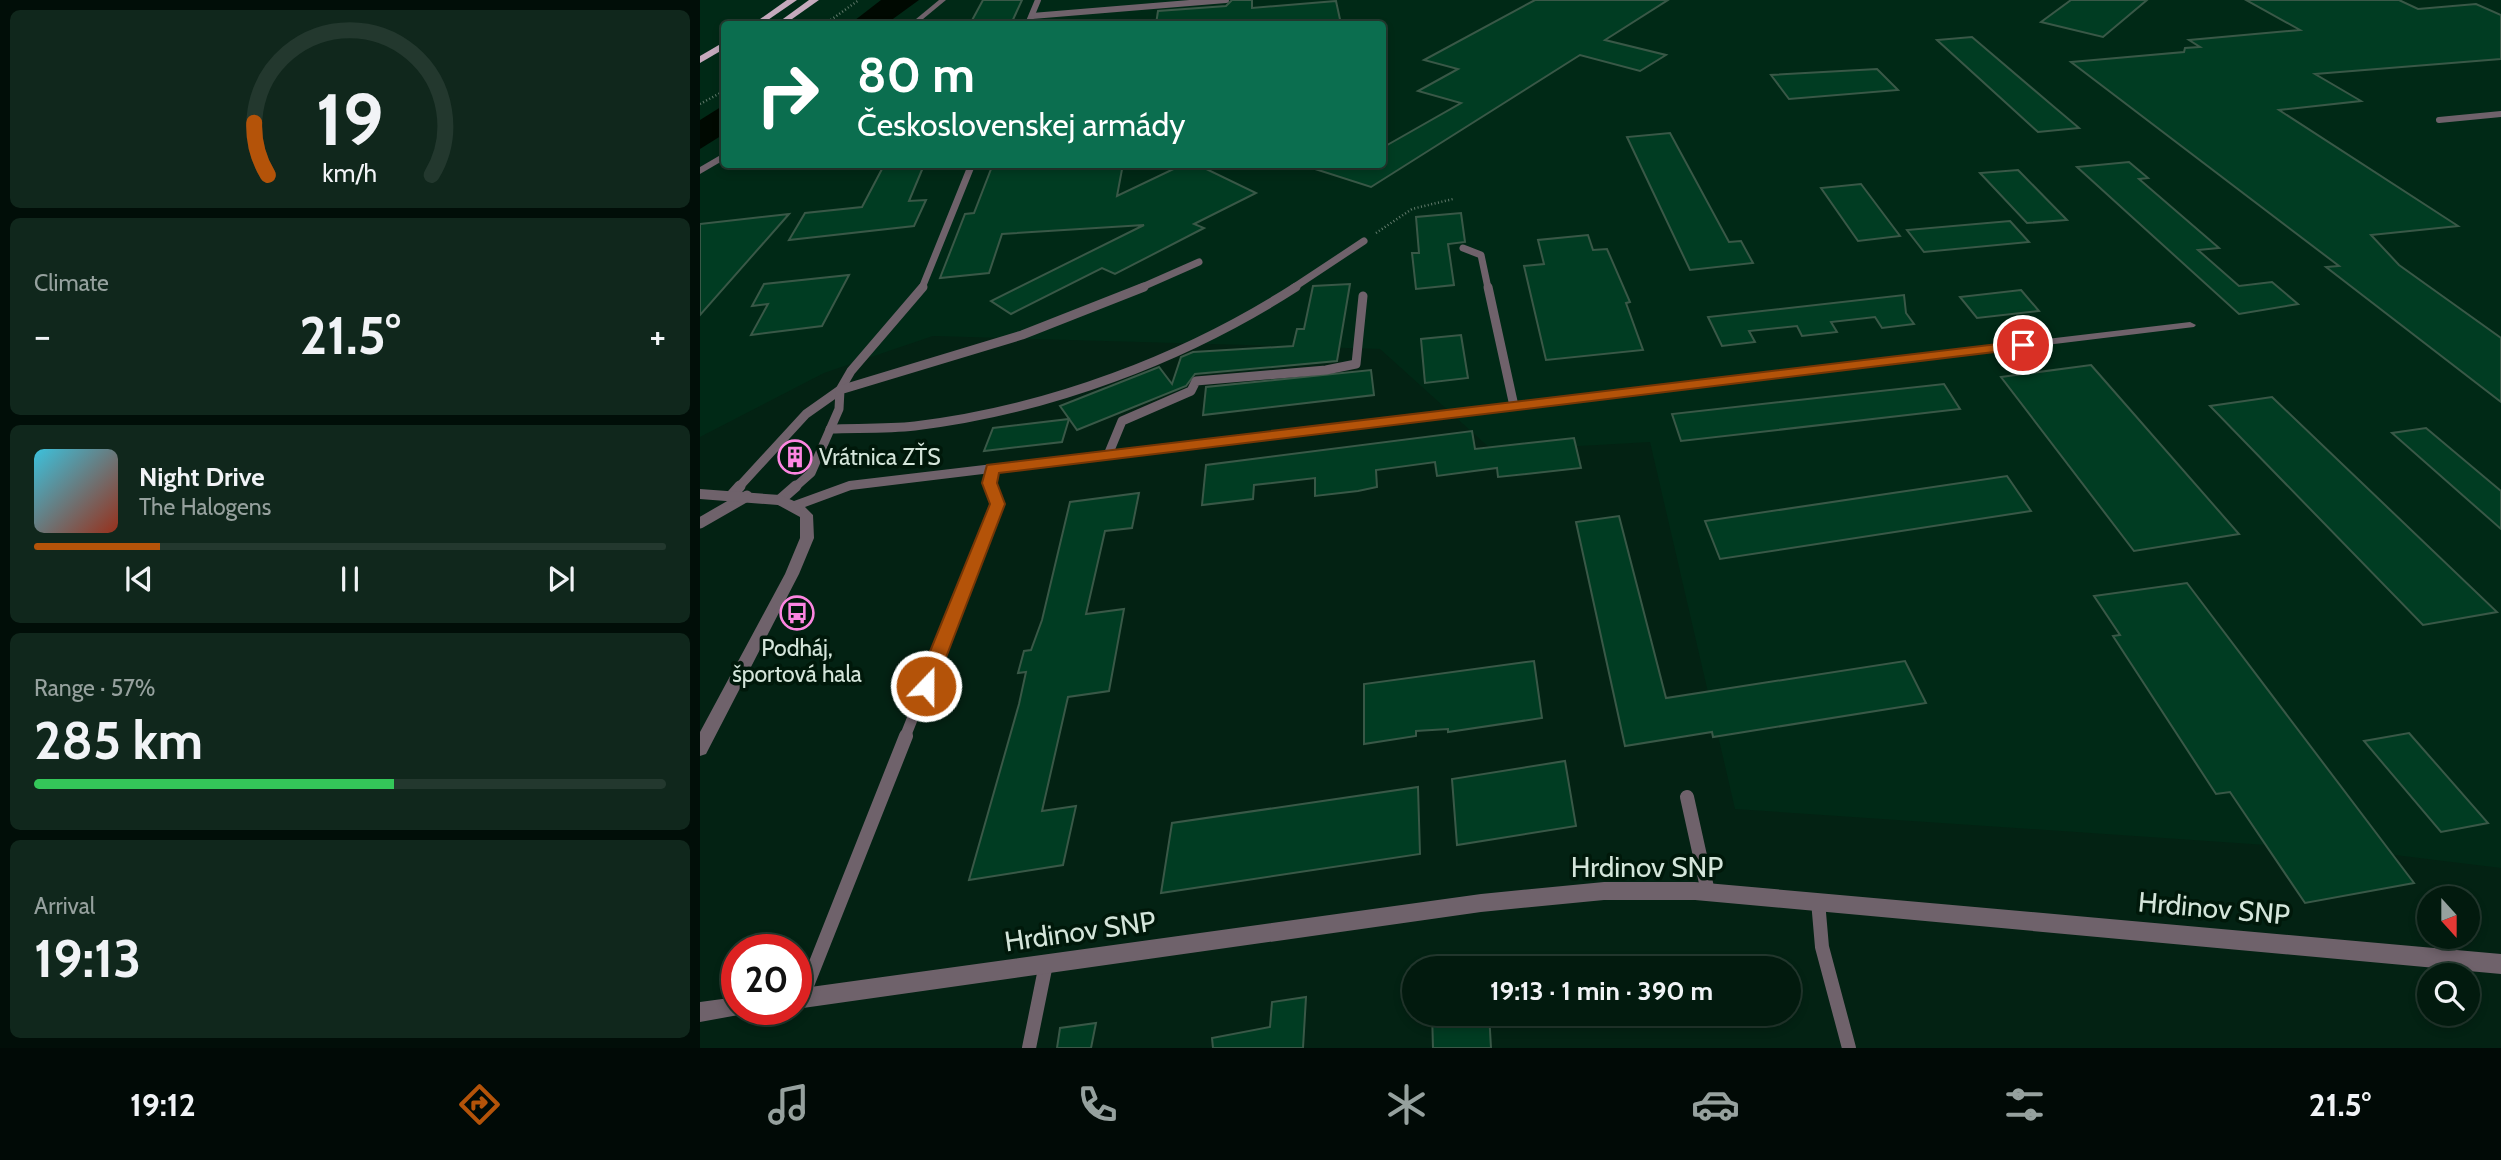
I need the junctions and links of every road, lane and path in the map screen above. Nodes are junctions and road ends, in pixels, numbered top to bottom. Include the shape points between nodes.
1 (793, 0) edge
2 (815, 0) edge
3 (859, 0) edge
4 (943, 0) edge
5 (1038, 0) edge
6 (1226, 0) edge
7 (1032, 16) junction
8 (762, 21) edge
9 (784, 21) edge
10 (829, 21) edge
11 (917, 21) edge
12 (1030, 21) edge
13 (721, 47) edge
14 (700, 60) edge
15 (721, 61) edge
16 (700, 73) edge
17 (721, 93) edge
18 (700, 104) edge
19 (2501, 114) edge
20 (2439, 120) dead end
21 (721, 158) edge
22 (970, 168) edge
23 (700, 172) edge
24 (1453, 199) dead end
25 (1364, 241) joint
26 (1464, 248) dead end
27 (1199, 262) dead end
28 (1363, 296) dead end
29 (2190, 325) dead end
30 (840, 390) junction
31 (1514, 406) junction
32 (830, 429) junction
33 (1108, 455) junction
34 (993, 469) junction
35 (700, 494) edge
36 (740, 496) junction
37 (787, 503) junction
38 (700, 523) edge
39 (700, 749) edge
40 (1687, 797) dead end
41 (1708, 892) junction
42 (1818, 901) junction
43 (1046, 964) junction
44 (2501, 964) edge
45 (812, 966) edge
46 (812, 996) edge
47 (721, 1009) edge
48 (700, 1012) edge
49 (1029, 1048) edge
50 (1849, 1048) edge

1 - 8 main road
2 - 9 main road
3 - 10 path
4 - 11 street
5 - 7 lane
6 - 7 lane
7 - 12 lane
13 - 14 main road
15 - 16 main road
17 - 18 path
19 - 20 lane
21 - 23 street
22 - 30 lane via 923,286
24 - 25 path via 1412,209
25 - 32 lane via 1237,322 1076,387 991,412 923,425
26 - 31 lane via 1481,255
27 - 30 lane via 1040,331
28 - 33 lane via 1356,364 1196,381 1191,391 1122,421
29 - 31 street
30 - 32 lane via 839,409
30 - 36 lane via 806,414
31 - 33 street
32 - 37 lane via 811,473
33 - 34 street
34 - 37 street via 849,486
34 - 45 lane via 990,483 998,504
35 - 36 street
36 - 37 street
36 - 38 lane
37 - 39 street via 806,515 802,553
40 - 41 lane
41 - 42 street, Hrdinov SNP
41 - 43 street, Hrdinov SNP via 1604,891 1481,902
42 - 44 street, Hrdinov SNP
42 - 50 lane via 1822,947
43 - 46 street, Hrdinov SNP
43 - 49 lane
47 - 48 street

